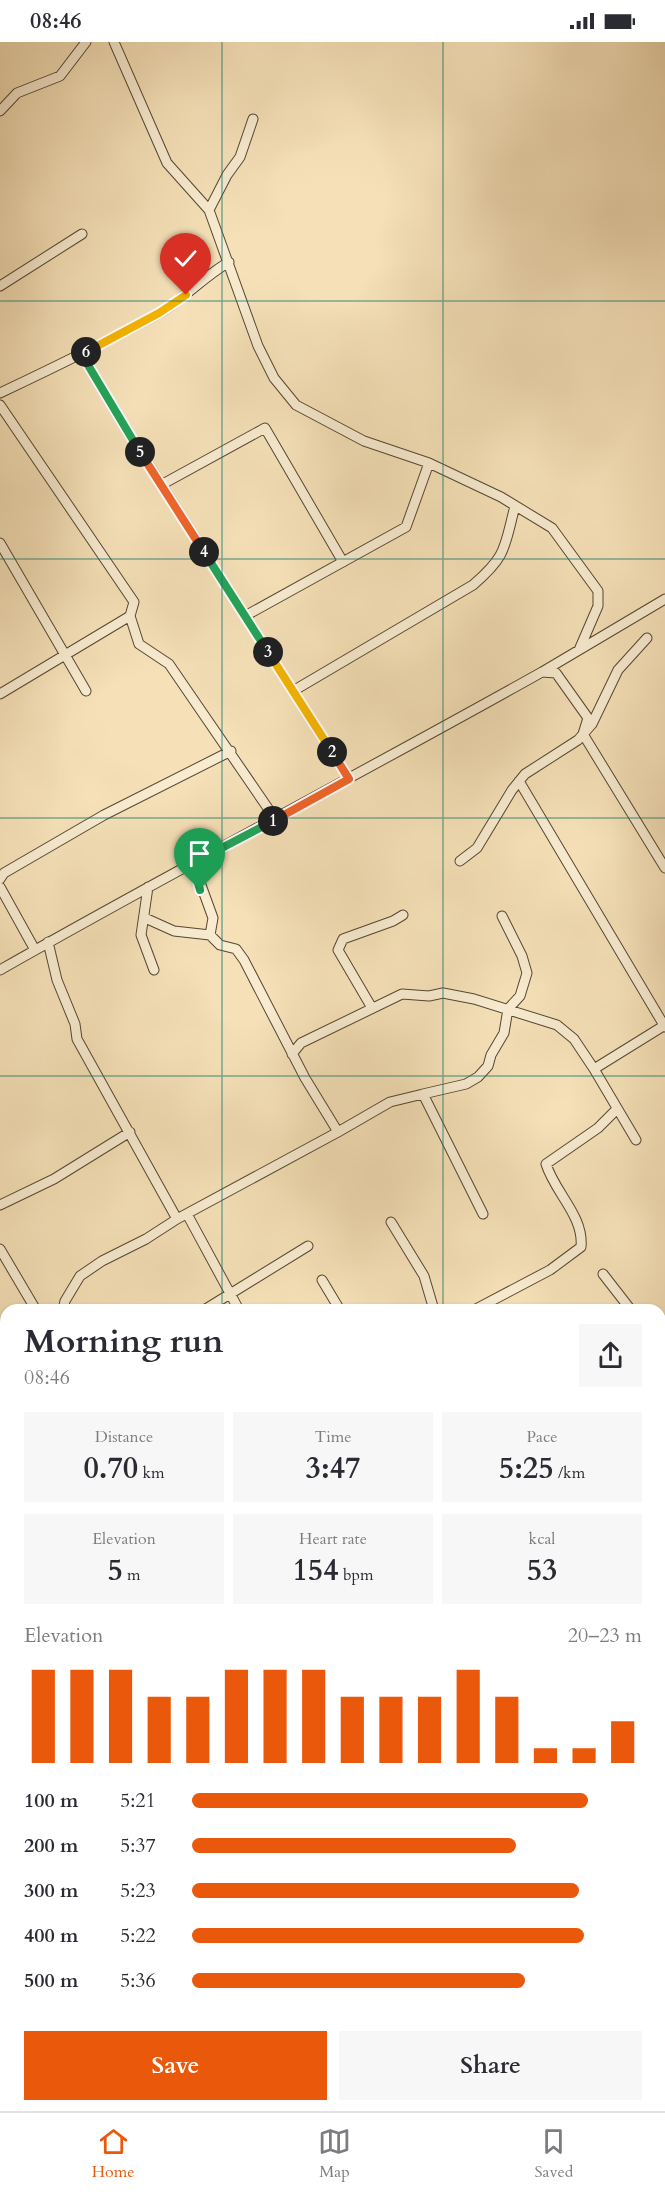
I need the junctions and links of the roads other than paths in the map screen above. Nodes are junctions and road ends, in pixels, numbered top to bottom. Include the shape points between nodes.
1 (86, 42) edge
2 (114, 42) edge
3 (0, 111) edge
4 (253, 118) dead end
5 (209, 210) junction
6 (82, 234) dead end
7 (229, 262) junction
8 (0, 286) edge
9 (82, 355) junction
10 (0, 393) edge
11 (0, 405) edge
12 (429, 463) junction
13 (161, 485) junction
14 (515, 506) junction
15 (0, 543) edge
16 (343, 561) junction
17 (665, 598) edge
18 (130, 616) junction
19 (245, 616) junction
20 (647, 638) dead end
21 (579, 650) junction
22 (65, 654) junction
23 (542, 672) junction
24 (86, 691) dead end
25 (293, 691) junction
26 (0, 693) edge
27 (583, 734) junction
28 (231, 751) junction
29 (349, 779) junction
30 (519, 781) junction
31 (276, 820) junction
32 (460, 861) dead end
33 (193, 863) junction
34 (665, 868) edge
35 (0, 879) edge
36 (0, 887) edge
37 (148, 887) junction
38 (403, 915) dead end
39 (502, 916) dead end
40 (145, 918) junction
41 (210, 935) junction
42 (48, 942) junction
43 (35, 950) junction
44 (0, 970) edge
45 (154, 970) dead end
46 (372, 1008) junction
47 (508, 1009) junction
48 (665, 1026) edge
49 (291, 1054) junction
50 (594, 1069) junction
51 (423, 1094) junction
52 (617, 1109) junction
53 (130, 1132) junction
54 (338, 1132) junction
55 (636, 1140) dead end
56 (0, 1205) edge
57 (187, 1214) junction
58 (483, 1214) dead end
59 (177, 1219) junction
60 (392, 1222) dead end
61 (308, 1246) dead end
62 (0, 1249) edge
63 (603, 1274) dead end
64 (322, 1280) dead end
65 (230, 1295) junction
66 (32, 1304) edge
67 (66, 1304) edge
68 (214, 1304) edge
69 (235, 1304) edge
70 (336, 1304) edge
71 (432, 1304) edge
72 (485, 1304) edge
73 (626, 1304) edge

1 - 3 street via 60,76 17,93
2 - 5 street via 167,163
4 - 5 street via 240,157
5 - 7 street
6 - 8 street
7 - 9 street via 159,313
7 - 12 street via 258,346 274,378 296,405 364,441
9 - 10 street
9 - 13 street
11 - 18 street via 134,602
12 - 14 street
12 - 16 street via 406,527
13 - 16 street via 265,428
13 - 19 street
14 - 21 street via 552,528 598,591 598,606
14 - 25 street via 502,556 480,579
15 - 22 street
16 - 19 street
17 - 21 street
18 - 22 street
18 - 28 street via 139,644 169,664
19 - 25 street
20 - 27 street via 618,670 592,724
21 - 23 street
22 - 24 street
22 - 26 street
23 - 27 street via 556,673 588,718
23 - 29 street
25 - 29 street
27 - 30 street
27 - 34 street
28 - 31 street
28 - 35 street via 104,815 4,873
29 - 31 street
30 - 32 street via 477,848
30 - 48 street
31 - 33 street
33 - 37 street
33 - 41 street via 213,918
36 - 43 street
37 - 40 street
37 - 42 street
38 - 46 street via 343,939 338,950
39 - 47 street via 526,973 520,996
40 - 41 street via 174,931
40 - 45 street via 141,935
41 - 49 street via 220,945 236,949 244,960
42 - 43 street
42 - 53 street via 77,1039
43 - 44 street
46 - 47 street via 402,994 443,993
46 - 49 street via 301,1043
47 - 50 street via 557,1025 573,1039
47 - 51 street via 504,1033 488,1066 478,1077 466,1084
48 - 50 street
49 - 54 street
50 - 52 street
51 - 54 street via 390,1102
51 - 58 street
52 - 55 street
52 - 72 street via 546,1164 579,1224 581,1247 550,1270
53 - 56 street via 54,1179
53 - 59 street
54 - 57 street
57 - 59 street
57 - 65 street
59 - 67 street via 86,1271
60 - 71 street via 424,1276
61 - 65 street
62 - 66 street
63 - 73 street
64 - 70 street
65 - 68 street
65 - 69 street

